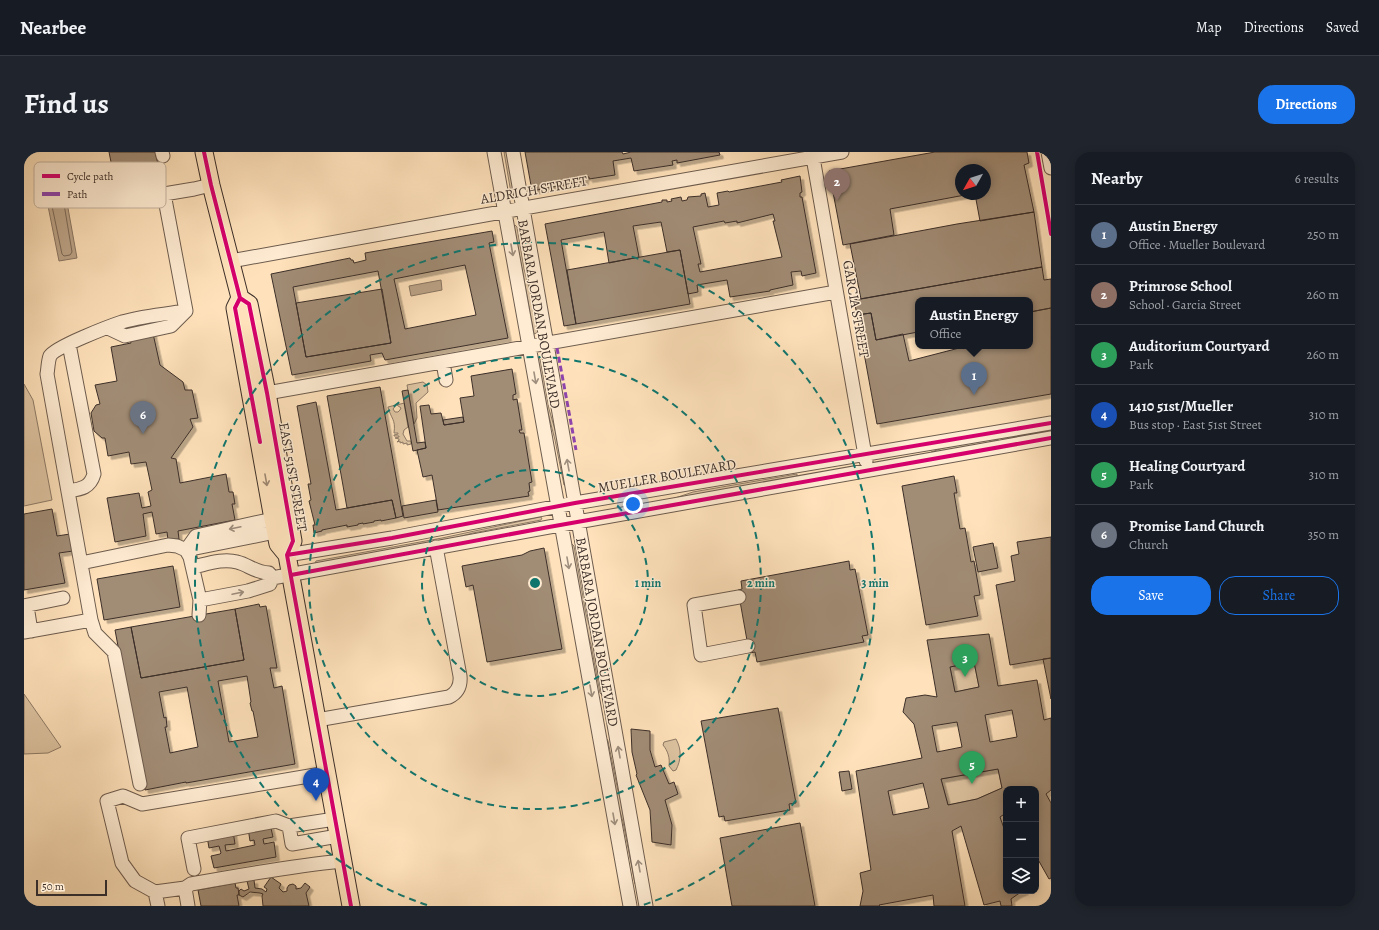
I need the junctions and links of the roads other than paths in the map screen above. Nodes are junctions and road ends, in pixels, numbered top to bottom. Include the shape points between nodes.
1 (204, 152) edge
2 (494, 152) edge
3 (513, 152) edge
4 (842, 152) edge
5 (1048, 152) edge
6 (812, 155) edge
7 (1051, 168) edge
8 (211, 185) junction
9 (166, 194) edge
10 (166, 205) edge
11 (523, 208) junction
12 (505, 211) junction
13 (231, 261) junction
14 (836, 292) junction
15 (240, 298) junction
16 (69, 344) junction
17 (547, 344) junction
18 (529, 347) junction
19 (443, 362) junction
20 (446, 380) dead end
21 (267, 393) junction
22 (1051, 423) edge
23 (1051, 438) edge
24 (865, 453) junction
25 (868, 471) junction
26 (68, 491) junction
27 (575, 503) junction
28 (558, 506) junction
29 (578, 522) junction
30 (274, 525) junction
31 (561, 525) junction
32 (436, 547) junction
33 (186, 550) junction
34 (287, 555) junction
35 (81, 563) junction
36 (193, 567) junction
37 (290, 576) junction
38 (272, 578) junction
39 (739, 597) dead end
40 (63, 598) dead end
41 (200, 600) junction
42 (25, 606) edge
43 (199, 615) dead end
44 (91, 620) junction
45 (27, 631) edge
46 (748, 646) dead end
47 (317, 720) junction
48 (326, 773) junction
49 (140, 784) dead end
50 (335, 819) junction
51 (312, 823) junction
52 (289, 826) junction
53 (338, 836) junction
54 (315, 840) junction
55 (342, 861) junction
56 (194, 869) dead end
57 (185, 888) junction
58 (155, 892) junction
59 (158, 906) edge
60 (188, 906) edge
61 (351, 906) edge
62 (630, 906) edge
63 (646, 906) edge

1 - 8 main road, EAST 51ST STREET
2 - 12 street, BARBARA JORDAN BOULEVARD
3 - 11 street, BARBARA JORDAN BOULEVARD
4 - 6 street, ALDRICH STREET
5 - 7 street
6 - 11 street, ALDRICH STREET
6 - 14 street, GARCIA STREET
8 - 9 street
8 - 13 main road, EAST 51ST STREET
10 - 16 street via 186,311 122,322
11 - 12 street, ALDRICH STREET
11 - 17 street, BARBARA JORDAN BOULEVARD
12 - 13 street, ALDRICH STREET
12 -> 18 street, BARBARA JORDAN BOULEVARD
13 - 15 main road, EAST 51ST STREET
14 - 17 street
14 - 24 street, GARCIA STREET
15 - 21 main road, EAST 51ST STREET via 249,304
15 -> 30 main road, EAST 51ST STREET via 235,308
16 - 26 street via 50,356 48,365
16 - 26 street via 94,474 93,479 82,489
17 - 18 street
27 -> 17 street, BARBARA JORDAN BOULEVARD
18 - 19 street
18 -> 28 street, BARBARA JORDAN BOULEVARD
19 - 20 street
19 - 21 street
21 - 34 main road, EAST 51ST STREET via 293,541
22 - 24 street, MUELLER BOULEVARD
23 - 25 street
24 - 25 street, GARCIA STREET
24 - 27 street, MUELLER BOULEVARD
25 - 29 street
26 - 35 street
27 - 28 street, MUELLER BOULEVARD
27 - 29 street, BARBARA JORDAN BOULEVARD
28 - 31 street, BARBARA JORDAN BOULEVARD
28 - 34 street, MUELLER BOULEVARD
29 - 31 street
63 -> 29 street, BARBARA JORDAN BOULEVARD
30 - 33 street via 196,536
30 - 34 main road, EAST 51ST STREET via 278,544
31 - 32 street
31 -> 62 street, BARBARA JORDAN BOULEVARD
32 - 37 street
32 - 47 street via 460,676 459,688 448,697
33 - 35 street via 168,545
33 - 36 street
34 - 37 main road, EAST 51ST STREET
35 - 44 street
36 - 38 street via 225,561 235,562 255,571 269,573
36 - 41 street
37 - 38 street
37 - 47 main road, EAST 51ST STREET
41 -> 38 street via 248,591 270,584
39 - 46 street via 694,605 701,655
40 - 42 street
41 - 43 street
42 - 45 street
44 - 45 street
44 - 49 street via 95,633 114,652
47 - 48 main road, EAST 51ST STREET
48 - 50 main road, EAST 51ST STREET
48 - 58 street via 142,804 124,796 107,800 122,863 135,881
50 - 51 street
50 - 53 main road, EAST 51ST STREET
51 - 52 street
51 - 54 street
52 - 54 street via 292,844
52 - 56 street via 276,821 188,838
53 - 54 street
53 - 55 main road, EAST 51ST STREET
55 - 57 street via 244,874 191,884
55 - 61 main road, EAST 51ST STREET
57 - 58 street
57 - 60 street
58 - 59 street

